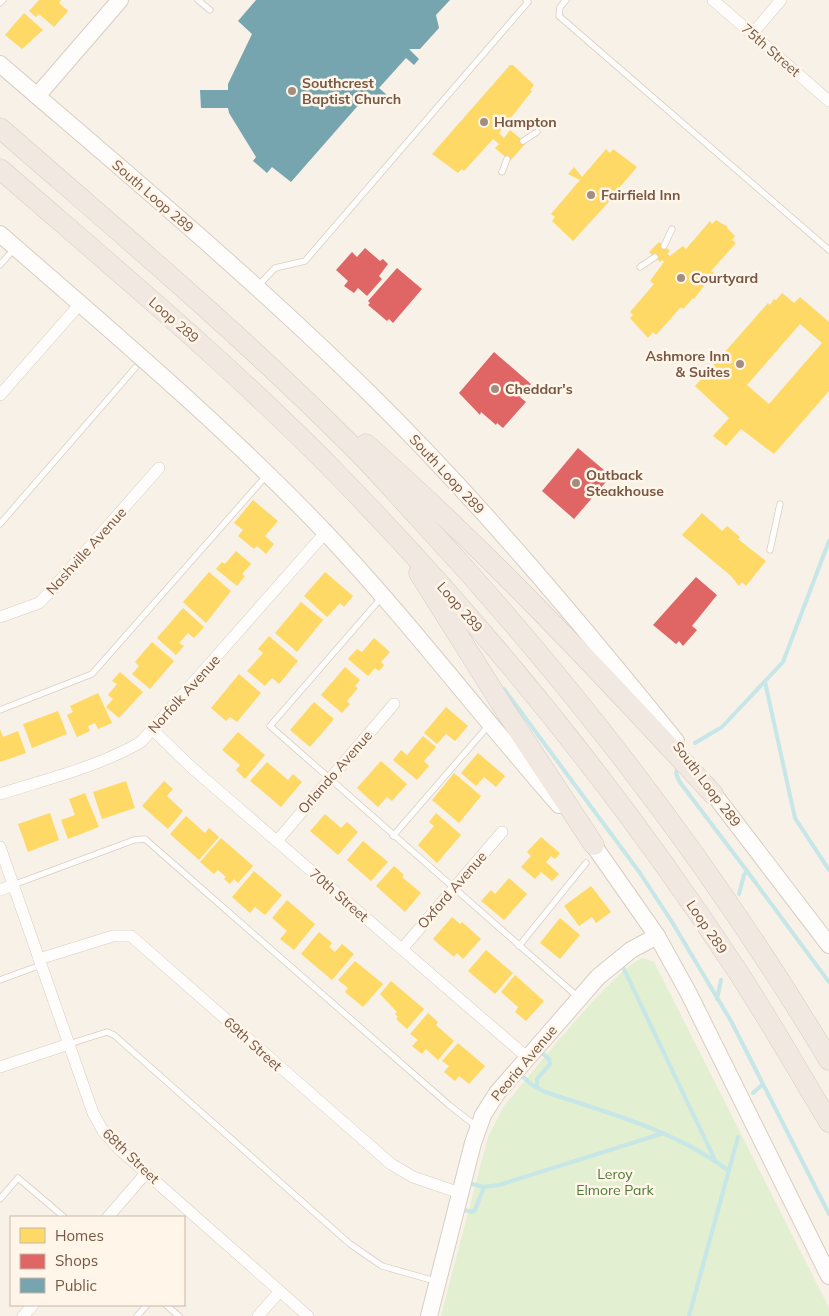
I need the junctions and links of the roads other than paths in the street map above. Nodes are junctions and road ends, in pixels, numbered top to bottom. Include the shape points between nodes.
1 (3, 0) edge
2 (120, 0) edge
3 (198, 0) edge
4 (526, 0) edge
5 (566, 0) edge
6 (713, 0) edge
7 (781, 0) edge
8 (0, 3) edge
9 (210, 10) dead end
10 (752, 34) junction
11 (0, 64) edge
12 (37, 96) junction
13 (829, 101) edge
14 (0, 128) edge
15 (537, 132) dead end
16 (522, 141) dead end
17 (507, 159) dead end
18 (0, 169) edge
19 (502, 172) dead end
20 (672, 229) dead end
21 (0, 234) edge
22 (664, 246) dead end
23 (15, 248) junction
24 (829, 250) edge
25 (655, 257) dead end
26 (0, 265) edge
27 (640, 267) dead end
28 (257, 288) junction
29 (80, 304) junction
30 (135, 368) dead end
31 (0, 394) edge
32 (303, 398) junction
33 (159, 468) dead end
34 (268, 475) junction
35 (780, 504) dead end
36 (0, 524) edge
37 (325, 533) junction
38 (401, 541) junction
39 (770, 550) dead end
40 (383, 596) junction
41 (0, 617) edge
42 (394, 704) dead end
43 (0, 710) edge
44 (490, 724) junction
45 (153, 730) junction
46 (329, 779) junction
47 (0, 794) edge
48 (713, 794) junction
49 (502, 832) dead end
50 (393, 836) junction
51 (277, 841) junction
52 (0, 847) edge
53 (590, 854) junction
54 (13, 885) junction
55 (453, 889) junction
56 (0, 890) edge
57 (657, 936) junction
58 (829, 945) edge
59 (519, 946) junction
60 (402, 949) junction
61 (40, 962) junction
62 (0, 980) edge
63 (579, 999) junction
64 (68, 1044) junction
65 (528, 1058) junction
66 (829, 1060) edge
67 (0, 1067) edge
68 (829, 1122) edge
69 (478, 1128) junction
70 (146, 1173) junction
71 (460, 1193) junction
72 (0, 1199) edge
73 (63, 1216) edge
74 (109, 1216) edge
75 (829, 1276) edge
76 (437, 1282) junction
77 (280, 1291) junction
78 (31, 1306) edge
79 (146, 1306) edge
80 (167, 1306) edge
81 (23, 1316) edge
82 (137, 1316) edge
83 (180, 1316) edge
84 (258, 1316) edge
85 (308, 1316) edge
86 (429, 1316) edge

1 - 8 lane
2 - 12 main road
3 - 9 lane
4 - 28 lane via 528,2 305,261 275,268
5 - 24 lane via 560,7 559,16
6 - 10 street, 75th Street
7 - 10 street
10 - 13 street, 75th Street
11 - 12 main road, South Loop 289
12 - 28 main road, South Loop 289
14 - 32 highway via 236,334
15 - 16 lane
17 - 19 lane
18 - 38 highway, Loop 289 via 239,378
20 - 22 lane
21 - 23 main road
23 - 26 lane
23 - 29 main road
25 - 27 lane
28 - 48 main road, South Loop 289 via 367,391 488,517 609,658 678,744
29 - 31 street
29 - 34 main road via 163,376
30 - 36 lane
32 - 48 highway via 354,433 434,507 598,671
32 - 66 highway via 348,441 484,588 596,722 748,932
33 - 41 street, Nashville Avenue via 39,603
34 - 37 main road
34 - 43 lane via 92,674
35 - 39 lane
37 - 40 main road
37 - 45 street, Norfolk Avenue
38 - 53 highway
38 - 68 highway, Loop 289 via 540,700 635,824 738,971
40 - 44 main road
40 - 46 lane via 270,726
42 - 46 street, Orlando Avenue
44 - 50 lane
44 - 53 main road
45 - 47 street, Norfolk Avenue via 124,752
45 - 51 street, 70th Street
46 - 50 lane
46 - 51 street, Orlando Avenue
48 - 58 main road, South Loop 289
49 - 55 street, Oxford Avenue
50 - 55 lane
51 - 60 street, 70th Street
52 - 54 street, 68th Street
53 - 57 main road
53 - 59 lane
54 - 56 street
54 - 61 street, 68th Street
54 - 69 lane via 144,839
55 - 59 lane
55 - 60 street, Oxford Avenue
57 - 63 main road, Peoria Avenue via 615,962
57 - 75 main road
59 - 63 lane
60 - 65 street, 70th Street
61 - 62 lane
61 - 64 street, 68th Street
61 - 71 street, 69th Street via 113,936 131,936 391,1164 413,1177
63 - 65 main road, Peoria Avenue
64 - 67 street
64 - 70 street, 68th Street via 93,1113 103,1131
64 - 76 lane via 107,1032 114,1035 350,1244 382,1266
65 - 69 main road, Peoria Avenue via 497,1093
69 - 71 main road, Peoria Avenue
70 - 74 street
70 - 77 street, 68th Street
71 - 76 main road, Peoria Avenue
72 - 73 lane via 18,1178
76 - 86 main road, Peoria Avenue
77 - 84 street
77 - 85 street, 68th Street
78 - 81 street
79 - 82 lane
80 - 83 lane

